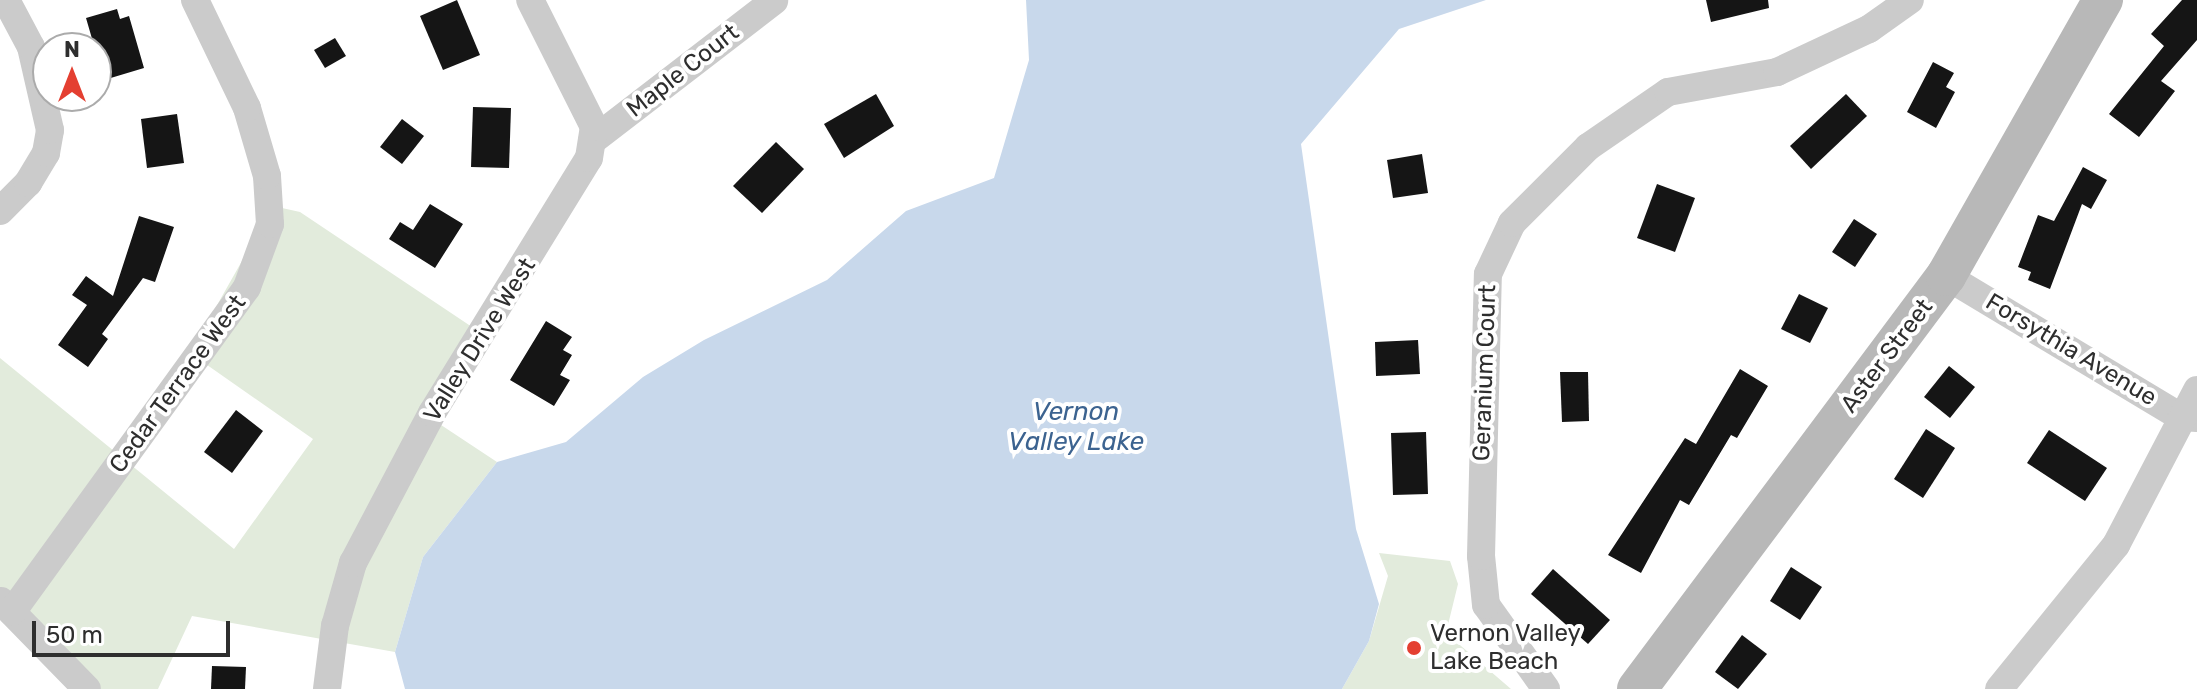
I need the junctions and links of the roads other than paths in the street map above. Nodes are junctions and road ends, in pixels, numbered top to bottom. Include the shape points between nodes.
1 (6, 0) edge
2 (195, 0) edge
3 (530, 0) edge
4 (1910, 0) edge
5 (2103, 0) edge
6 (774, 1) edge
7 (592, 141) junction
8 (0, 211) edge
9 (1946, 276) junction
10 (2197, 390) edge
11 (2189, 418) edge
12 (6, 607) edge
13 (87, 689) edge
14 (327, 689) edge
15 (1546, 689) edge
16 (1637, 689) edge
17 (1999, 689) edge

1 - 8 street via 31,47 50,130 46,153 28,183
2 - 12 street, Cedar Terrace West via 252,121 267,176 270,224 247,287
3 - 7 street via 594,127
4 - 15 street, Geranium Court via 1869,29 1777,72 1668,92 1588,147 1512,223 1488,274 1481,556 1486,605
5 - 9 street, Aster Street
6 - 7 street, Maple Court
7 - 14 street, Valley Drive West via 589,158 432,413 353,563 335,626
9 - 11 street, Forsythia Avenue
9 - 16 street, Aster Street
10 - 11 street
11 - 17 street via 2116,545
12 - 13 street

